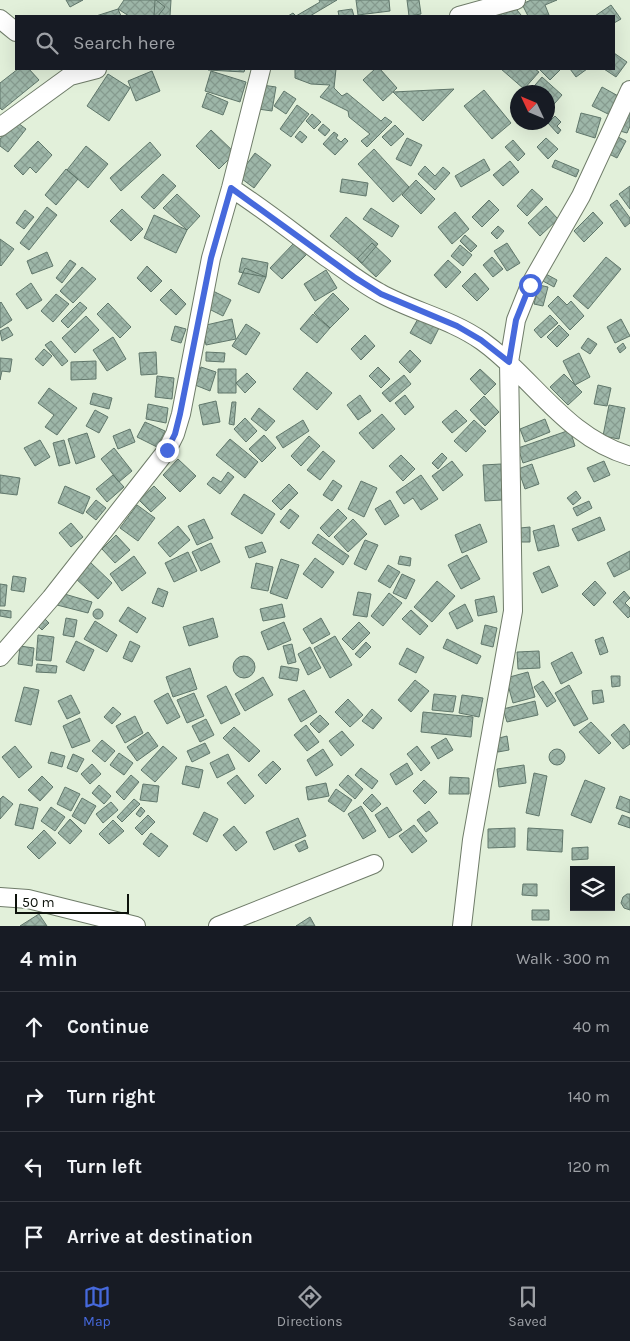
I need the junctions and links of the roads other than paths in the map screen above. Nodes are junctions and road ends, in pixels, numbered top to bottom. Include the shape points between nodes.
1 (516, 0) edge
2 (464, 15) edge
3 (0, 19) edge
4 (15, 31) edge
5 (87, 70) edge
6 (261, 70) edge
7 (66, 72) edge
8 (630, 90) edge
9 (0, 127) edge
10 (231, 188) junction
11 (509, 362) junction
12 (630, 456) edge
13 (0, 658) edge
14 (374, 864) dead end
15 (0, 897) edge
16 (136, 926) edge
17 (218, 926) edge
18 (462, 926) edge

1 - 2 street
3 - 4 street
5 - 7 street
6 - 10 street
7 - 9 street
8 - 11 street via 582,196 530,285 516,320
10 - 11 street via 381,294 465,331
10 - 13 street via 211,258 175,434 167,450
11 - 12 street via 577,429 602,445
11 - 18 street via 513,612 472,840
14 - 17 street
15 - 16 street via 28,899

